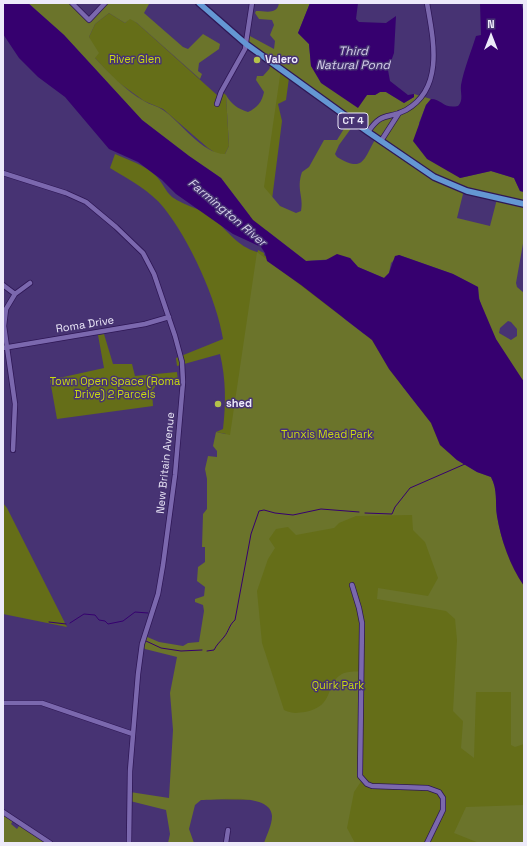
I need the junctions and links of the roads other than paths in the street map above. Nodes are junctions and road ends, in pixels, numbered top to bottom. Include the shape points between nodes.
1 (72, 3) edge
2 (105, 3) edge
3 (199, 3) edge
4 (252, 3) edge
5 (427, 3) edge
6 (246, 44) junction
7 (217, 104) dead end
8 (399, 114) junction
9 (368, 132) junction
10 (381, 141) junction
11 (3, 173) edge
12 (524, 204) edge
13 (30, 283) dead end
14 (3, 285) edge
15 (15, 294) junction
16 (169, 318) junction
17 (4, 347) edge
18 (13, 450) dead end
19 (352, 585) dead end
20 (3, 703) edge
21 (133, 734) junction
22 (3, 812) edge
23 (228, 830) dead end
24 (50, 843) edge
25 (129, 843) edge
26 (226, 843) edge
27 (427, 843) edge

1 - 2 street via 89,20
3 - 6 main road, CT 4
4 - 6 street
5 - 8 street via 434,47 434,65 430,81 419,100
6 - 7 street via 218,96
6 - 9 main road, CT 4
8 - 9 street via 393,113 382,117
8 - 10 street
9 - 10 main road, CT 4
10 - 12 main road, CT 4 via 434,177 455,187
11 - 16 street, New Britain Avenue via 86,202 116,227 143,253 151,266
13 - 15 street
14 - 15 street
15 - 17 street via 6,309
16 - 17 street, Roma Drive
16 - 21 street, New Britain Avenue via 180,353 183,382 163,565 158,594 142,644
17 - 18 street via 15,404
19 - 27 street via 362,623 360,776 372,786 428,788 439,792 443,798 444,810
20 - 21 street via 42,703
21 - 25 street, New Britain Avenue
22 - 24 street
23 - 26 street

